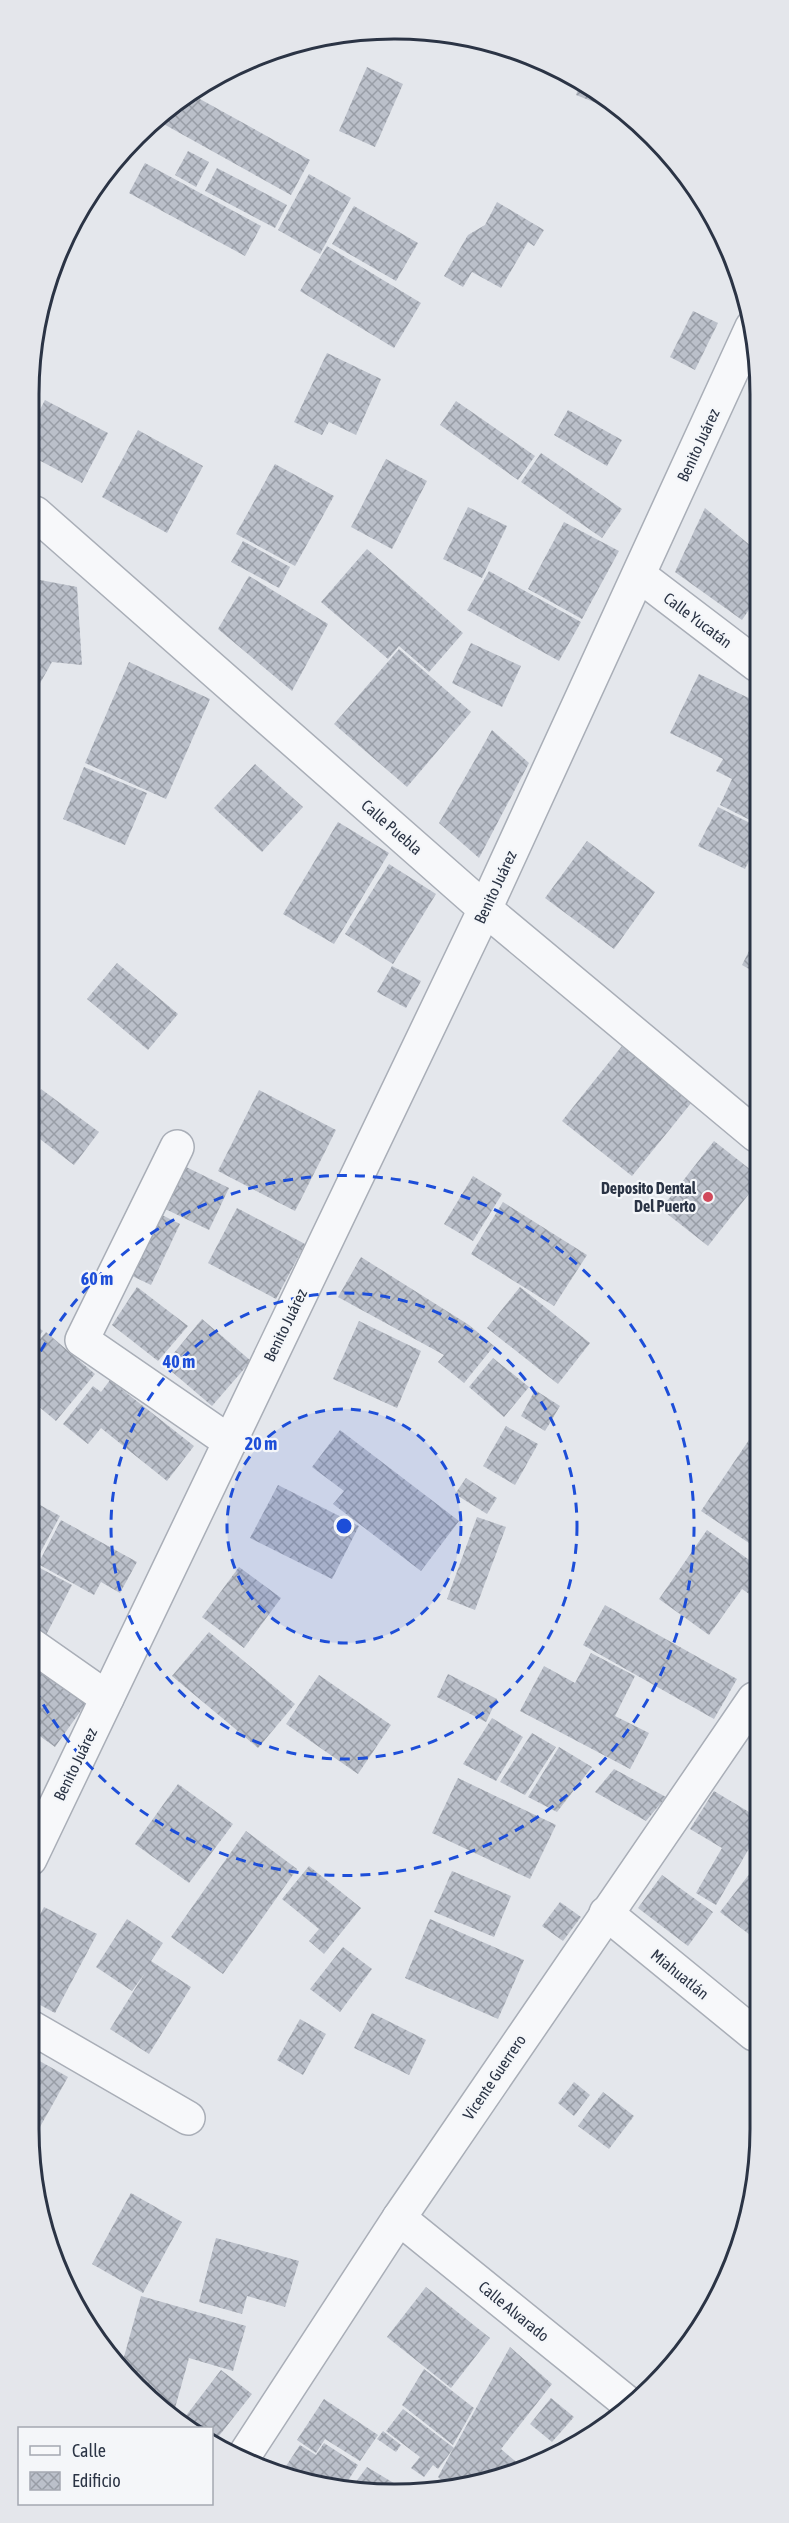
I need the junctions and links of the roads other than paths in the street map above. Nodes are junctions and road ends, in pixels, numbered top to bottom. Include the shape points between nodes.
1 (746, 341) edge
2 (39, 517) edge
3 (639, 575) junction
4 (750, 660) edge
5 (485, 909) junction
6 (750, 1130) edge
7 (177, 1147) dead end
8 (230, 1442) junction
9 (39, 1650) edge
10 (107, 1698) junction
11 (750, 1705) edge
12 (39, 1840) edge
13 (606, 1913) junction
14 (750, 2031) edge
15 (39, 2032) edge
16 (188, 2118) dead end
17 (399, 2218) junction
18 (624, 2400) edge
19 (247, 2452) edge

1 - 3 street, Benito Juárez
2 - 5 street, Calle Puebla
3 - 4 street, Calle Yucatán
3 - 5 street, Benito Juárez
5 - 6 street, Calle Puebla
5 - 8 street, Benito Juárez
7 - 8 street via 82,1340
8 - 10 street, Benito Juárez
9 - 10 street
10 - 12 street, Benito Juárez
11 - 13 street, Vicente Guerrero
13 - 14 street, Miahuatlán
13 - 17 street, Vicente Guerrero
15 - 16 street
17 - 18 street, Calle Alvarado
17 - 19 street, Vicente Guerrero

